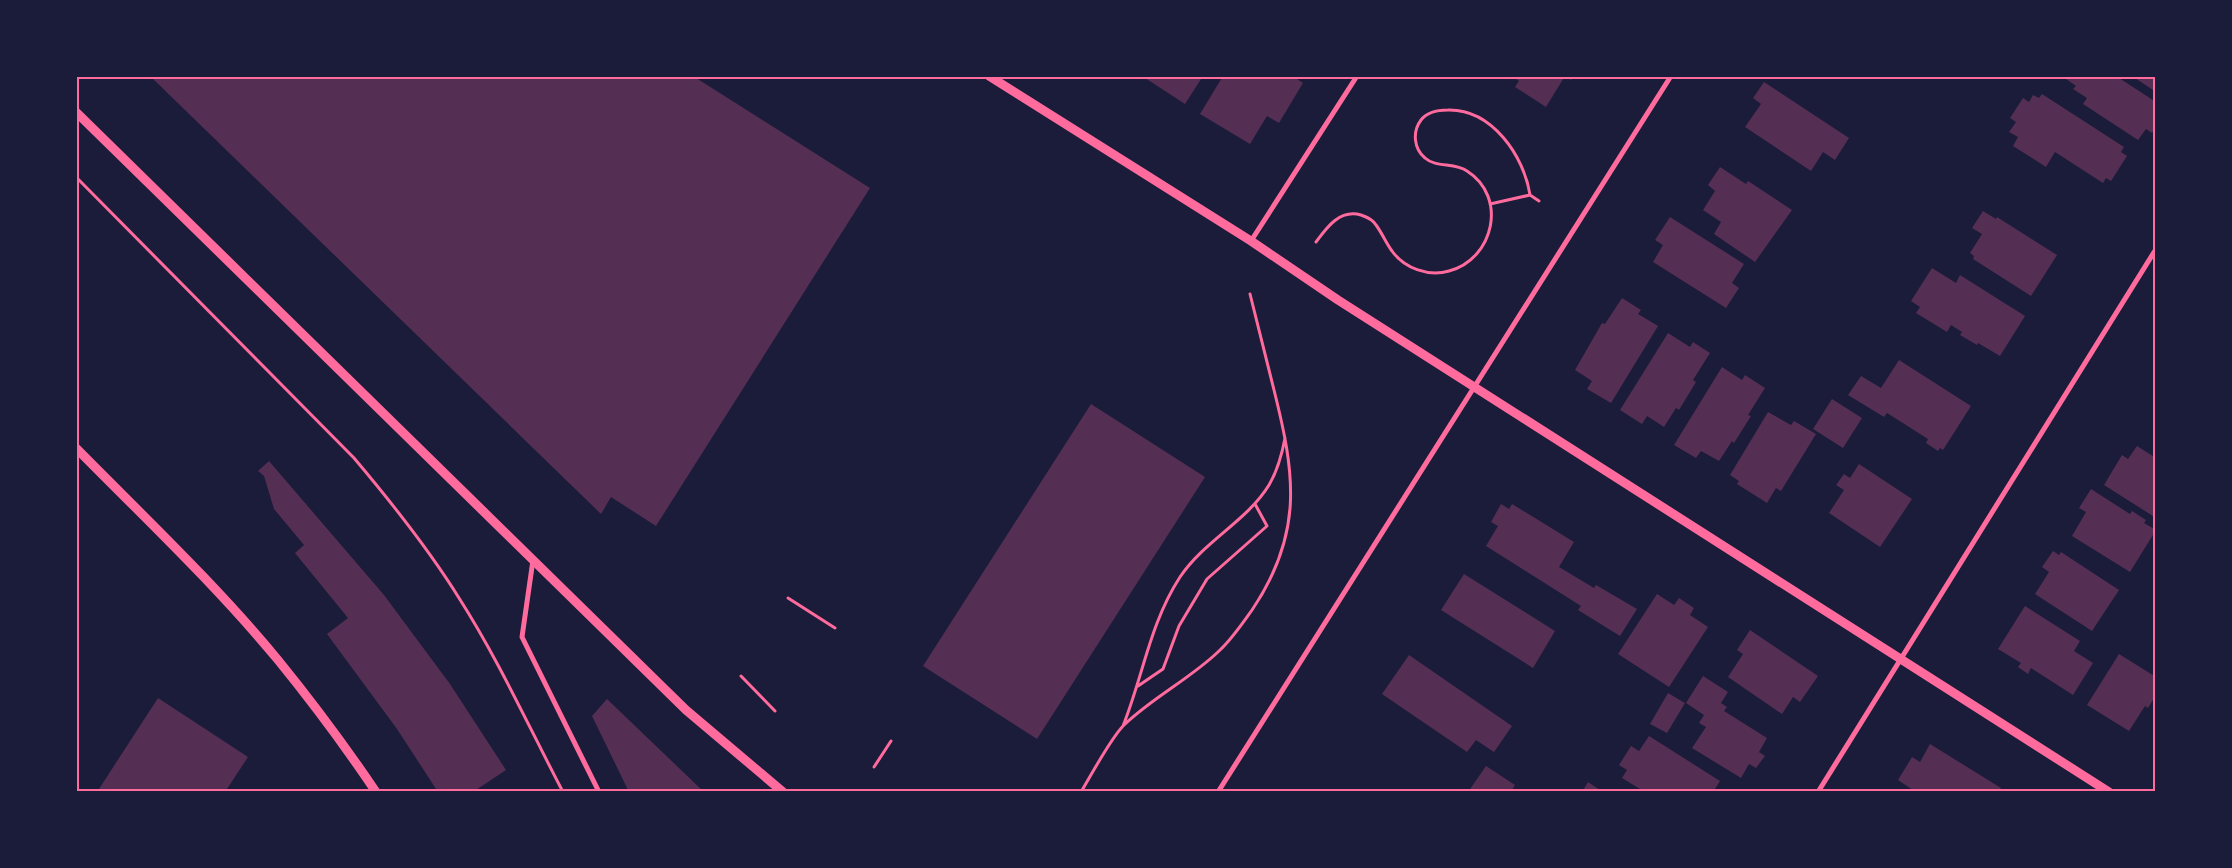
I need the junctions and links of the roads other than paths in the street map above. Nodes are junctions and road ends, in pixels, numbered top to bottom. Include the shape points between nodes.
1 (989, 76) edge
2 (1358, 76) edge
3 (1671, 76) edge
4 (76, 112) edge
5 (1251, 241) junction
6 (2156, 249) edge
7 (1475, 387) junction
8 (76, 448) edge
9 (533, 559) junction
10 (1901, 660) junction
11 (376, 792) edge
12 (599, 792) edge
13 (783, 792) edge
14 (1218, 792) edge
15 (1818, 792) edge
16 (2109, 792) edge

1 - 5 street
2 - 5 street
3 - 7 street
4 - 9 street
5 - 7 street
6 - 10 street
7 - 10 street
7 - 14 street
8 - 11 street via 277,660
9 - 12 street via 522,637
9 - 13 street via 686,710
10 - 15 street
10 - 16 street

